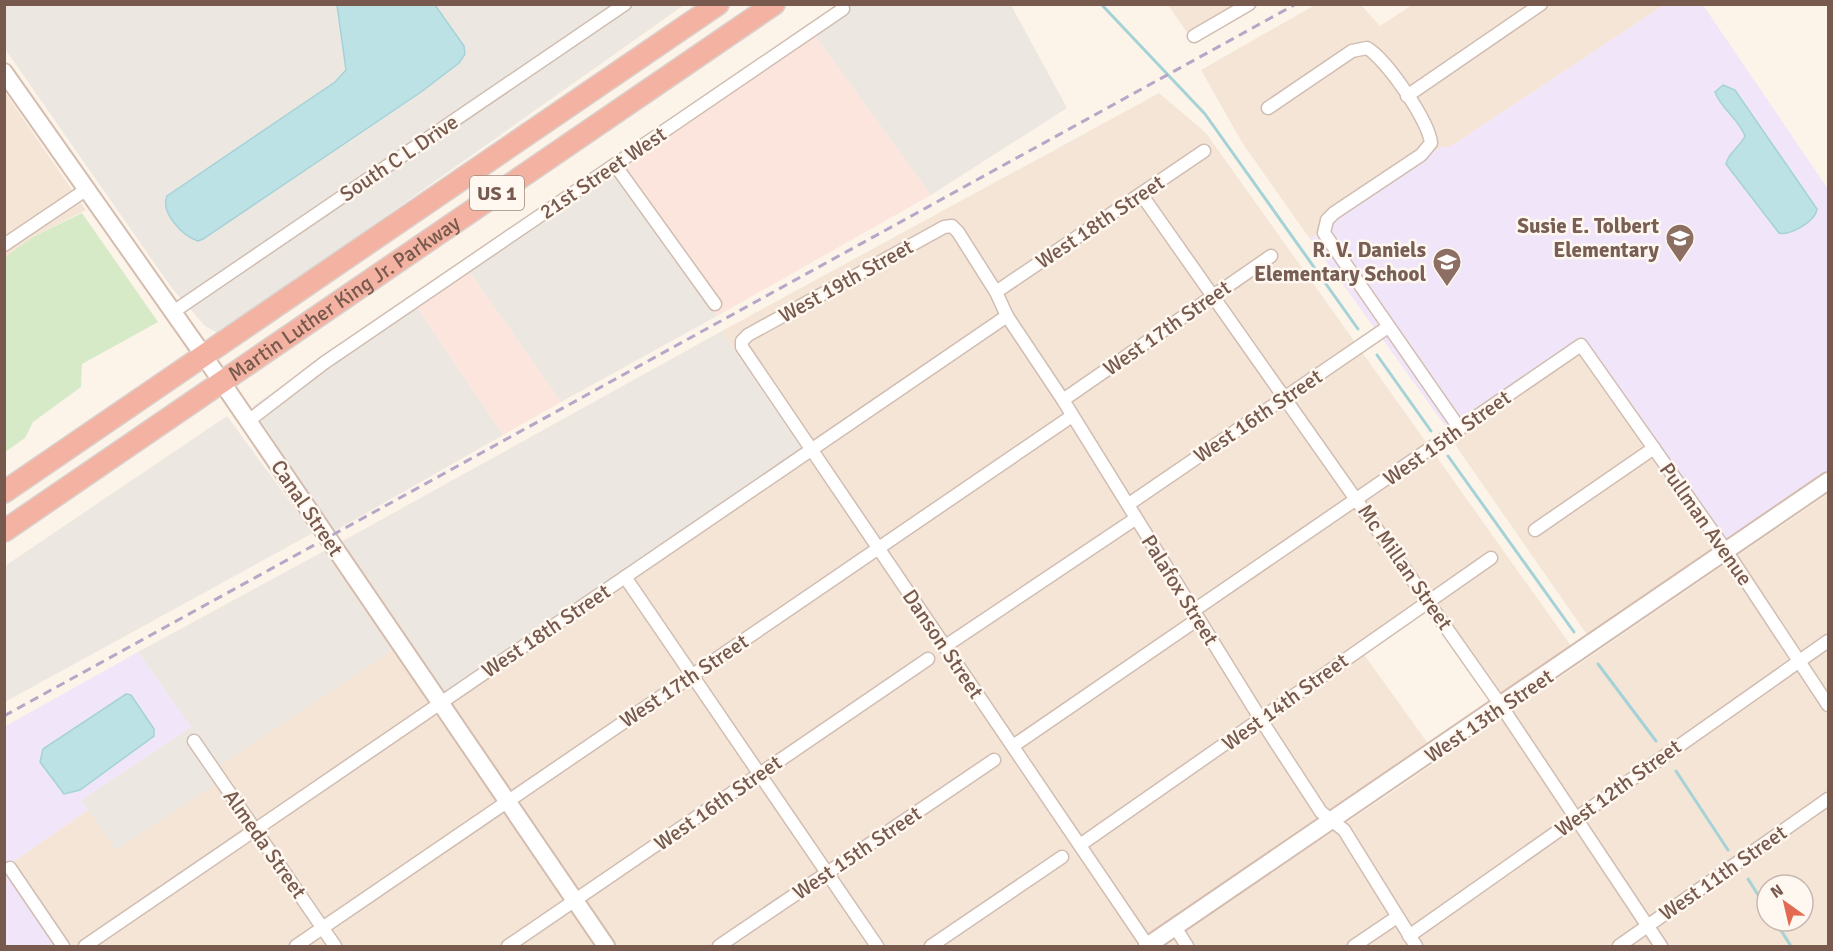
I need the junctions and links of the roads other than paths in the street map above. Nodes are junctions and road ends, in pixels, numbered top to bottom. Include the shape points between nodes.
1 (625, 4) edge
2 (718, 4) edge
3 (774, 4) edge
4 (1249, 4) edge
5 (1541, 4) edge
6 (843, 9) dead end
7 (1194, 36) dead end
8 (4, 72) edge
9 (1407, 96) junction
10 (1268, 108) dead end
11 (1204, 151) dead end
12 (615, 165) junction
13 (87, 189) junction
14 (1141, 194) junction
15 (952, 226) joint
16 (4, 245) edge
17 (1271, 256) dead end
18 (996, 292) junction
19 (1213, 297) junction
20 (715, 304) dead end
21 (173, 312) junction
22 (1007, 316) junction
23 (1388, 327) junction
24 (742, 341) joint
25 (1581, 345) joint
26 (204, 356) junction
27 (221, 382) junction
28 (1285, 398) junction
29 (1063, 400) junction
30 (1072, 416) junction
31 (247, 422) junction
32 (1461, 429) junction
33 (1654, 447) junction
34 (810, 450) junction
35 (1828, 482) edge
36 (4, 492) edge
37 (1358, 500) junction
38 (1129, 504) junction
39 (1135, 519) junction
40 (1535, 530) dead end
41 (4, 531) edge
42 (878, 549) junction
43 (1727, 552) junction
44 (1491, 558) dead end
45 (625, 576) junction
46 (1428, 601) junction
47 (1196, 615) junction
48 (1828, 641) edge
49 (944, 647) junction
50 (928, 659) dead end
51 (1799, 661) junction
52 (692, 675) junction
53 (440, 703) junction
54 (1828, 705) edge
55 (1502, 707) junction
56 (1260, 718) junction
57 (194, 741) dead end
58 (1013, 746) junction
59 (994, 760) dead end
60 (759, 774) junction
61 (1828, 799) edge
62 (507, 802) junction
63 (1576, 818) junction
64 (1331, 821) junction
65 (255, 829) junction
66 (1080, 845) junction
67 (1062, 857) dead end
68 (10, 868) dead end
69 (826, 873) junction
70 (575, 901) junction
71 (1397, 917) junction
72 (1647, 926) junction
73 (1175, 927) junction
74 (323, 928) junction
75 (1413, 941) edge
76 (63, 946) edge
77 (85, 946) edge
78 (297, 946) edge
79 (335, 946) edge
80 (508, 946) edge
81 (606, 946) edge
82 (719, 946) edge
83 (877, 946) edge
84 (931, 946) edge
85 (1147, 946) edge
86 (1187, 946) edge
87 (1354, 946) edge
88 (1618, 946) edge
89 (1661, 946) edge

1 - 21 street, South C L Drive
2 - 26 highway, Martin Luther King Jr. Parkway / US 1
3 - 27 highway, Martin Luther King Jr. Parkway / US 1
4 - 7 street
5 - 9 street
6 - 12 street, 21st Street West
8 - 13 street, Canal Street
9 - 10 street via 1367,48 1352,51
9 - 23 street via 1426,125 1431,143 1421,155 1334,213 1324,226 1326,240
11 - 14 street, West 18th Street
12 - 20 street
12 - 31 street, 21st Street West via 324,363
13 - 16 street
13 - 21 street, Canal Street
14 - 18 street, West 18th Street
14 - 19 street, Mc Millan Street
15 - 18 street, Palafox Street
15 - 24 street, West 19th Street
17 - 19 street, West 17th Street
18 - 22 street, Palafox Street
19 - 28 street, Mc Millan Street
19 - 29 street, West 17th Street
21 - 26 street, Canal Street
22 - 29 street, Palafox Street
22 - 34 street, West 18th Street
23 - 28 street, West 16th Street
23 - 32 street
24 - 34 street, Danson Street via 744,353
25 - 32 street, West 15th Street
25 - 33 street, Pullman Avenue
26 - 27 street, Canal Street
26 - 36 highway, Martin Luther King Jr. Parkway / US 1
27 - 31 street, Canal Street
27 - 41 highway, Martin Luther King Jr. Parkway / US 1
28 - 37 street, Mc Millan Street
28 - 38 street, West 16th Street
29 - 30 street, Palafox Street
30 - 38 street, Palafox Street
30 - 42 street, West 17th Street
31 - 53 street, Canal Street
32 - 37 street, West 15th Street
33 - 40 street
33 - 43 street, Pullman Avenue
34 - 42 street, Danson Street
34 - 45 street, West 18th Street
35 - 43 street, West 13th Street
37 - 46 street, Mc Millan Street
37 - 47 street, West 15th Street
38 - 39 street, Palafox Street
39 - 47 street, Palafox Street
39 - 49 street
42 - 49 street, Danson Street
42 - 52 street, West 17th Street
43 - 51 street, Pullman Avenue
43 - 55 street, West 13th Street
44 - 46 street, West 14th Street
45 - 52 street
45 - 53 street, West 18th Street
46 - 55 street, Mc Millan Street
46 - 56 street, West 14th Street
47 - 56 street, Palafox Street
47 - 58 street, West 15th Street
48 - 51 street, West 12th Street
49 - 58 street, Danson Street
50 - 60 street, West 16th Street
51 - 54 street, Pullman Avenue
51 - 63 street, West 12th Street
52 - 60 street
52 - 62 street, West 17th Street
53 - 62 street, Canal Street
53 - 65 street, West 18th Street
55 - 63 street, Mc Millan Street
55 - 64 street, West 13th Street
56 - 64 street, Palafox Street via 1321,812
56 - 66 street, West 14th Street
57 - 65 street, Almeda Street
58 - 66 street, Danson Street
59 - 69 street, West 15th Street
60 - 69 street
60 - 70 street, West 16th Street
61 - 72 street, West 11th Street
62 - 70 street, Canal Street
62 - 74 street, West 17th Street
63 - 72 street, Mc Millan Street
63 - 75 street, West 12th Street
64 - 71 street, Palafox Street via 1344,830
64 - 73 street, West 13th Street
65 - 74 street, Almeda Street
65 - 77 street, West 18th Street
66 - 85 street, Danson Street
67 - 84 street
68 - 76 street
69 - 82 street, West 15th Street
69 - 83 street
70 - 80 street, West 16th Street
70 - 81 street, Canal Street
71 - 75 street, Palafox Street
71 - 87 street
72 - 88 street, West 11th Street
72 - 89 street, Mc Millan Street
73 - 85 street, West 13th Street
73 - 86 street
74 - 78 street, West 17th Street
74 - 79 street, Almeda Street

